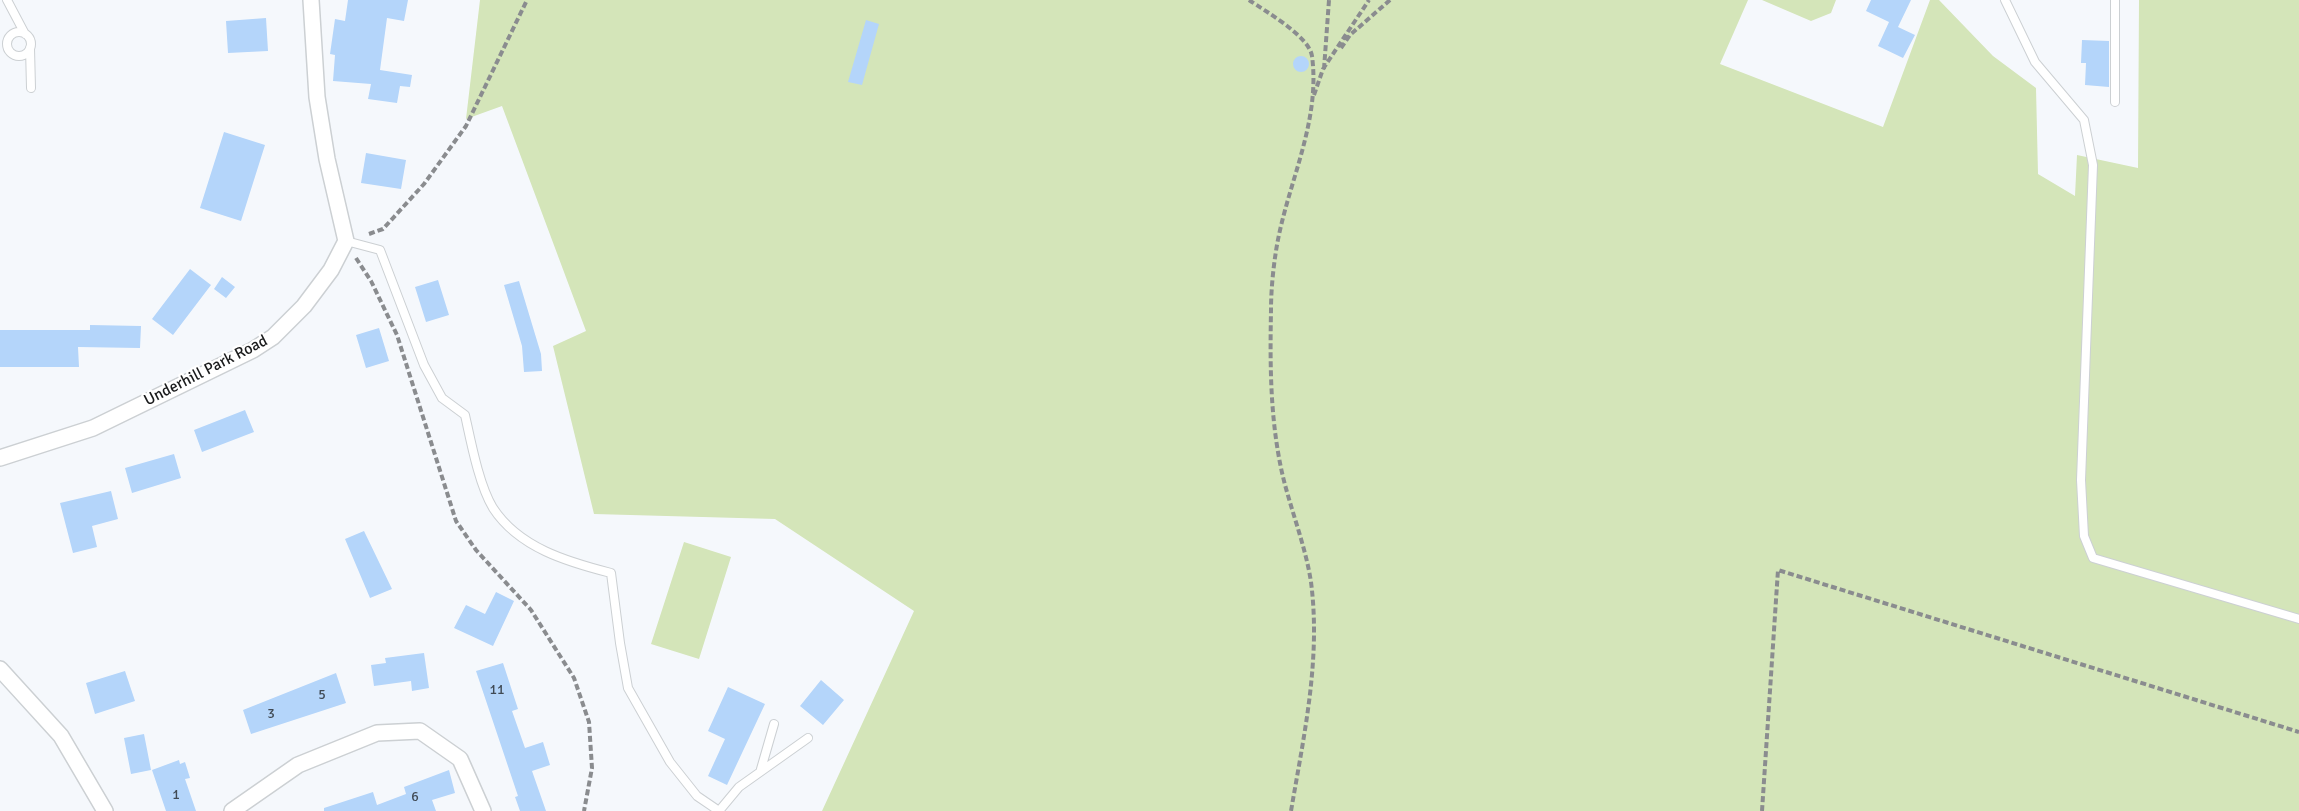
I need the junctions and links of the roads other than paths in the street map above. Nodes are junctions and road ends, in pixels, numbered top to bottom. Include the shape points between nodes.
1 (7, 0) edge
2 (311, 0) edge
3 (2005, 0) edge
4 (2115, 0) edge
5 (25, 34) junction
6 (30, 48) junction
7 (31, 88) dead end
8 (2115, 102) dead end
9 (346, 241) junction
10 (0, 458) edge
11 (2299, 619) edge
12 (0, 669) edge
13 (774, 724) dead end
14 (807, 738) dead end
15 (761, 769) junction
16 (105, 811) edge
17 (232, 811) edge
18 (483, 811) edge
19 (719, 811) edge

1 - 5 lane
2 - 9 street via 317,96
3 - 11 lane via 2035,62 2084,120 2089,138 2093,165 2081,480 2084,536 2093,558
4 - 8 lane
5 - 6 lane
5 - 6 lane via 16,32 10,36 8,50 21,56
6 - 7 lane
9 - 10 street, Underhill Park Road via 331,270 304,306 273,337 93,428
9 - 19 lane via 380,250 428,373 442,398 465,415 475,460 493,508 525,541 569,562 611,573 628,688 670,762 696,796
12 - 16 street via 61,736
13 - 15 lane
14 - 15 lane
15 - 19 lane
17 - 18 street via 298,765 377,733 420,731 460,759

